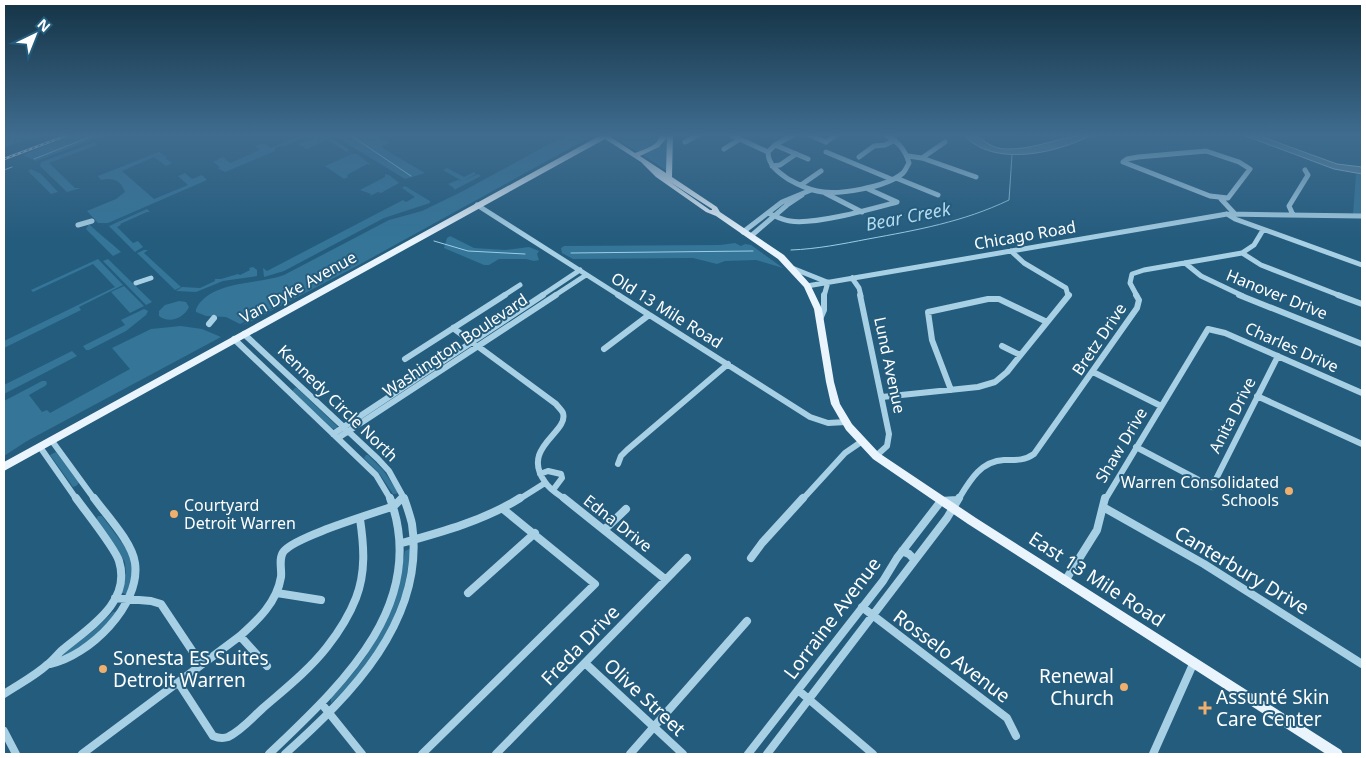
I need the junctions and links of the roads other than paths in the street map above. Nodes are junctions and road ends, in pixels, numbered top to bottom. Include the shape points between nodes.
1 (540, 170) edge
2 (651, 170) edge
3 (658, 170) edge
4 (669, 170) edge
5 (673, 170) edge
6 (777, 170) edge
7 (872, 170) edge
8 (904, 170) edge
9 (957, 170) edge
10 (1146, 170) edge
11 (1250, 170) edge
12 (1305, 170) dead end
13 (821, 171) dead end
14 (669, 176) junction
15 (976, 177) dead end
16 (893, 179) junction
17 (675, 184) junction
18 (801, 185) junction
19 (866, 188) junction
20 (809, 192) junction
21 (824, 192) junction
22 (938, 195) dead end
23 (1224, 198) junction
24 (477, 205) junction
25 (862, 212) junction
26 (768, 213) junction
27 (1238, 213) junction
28 (1227, 214) junction
29 (1293, 215) junction
30 (775, 216) junction
31 (1362, 216) edge
32 (92, 221) dead end
33 (78, 225) dead end
34 (1263, 230) junction
35 (743, 232) junction
36 (750, 236) junction
37 (1011, 251) junction
38 (1242, 253) junction
39 (1185, 263) junction
40 (1362, 265) edge
41 (792, 268) junction
42 (580, 270) junction
43 (586, 274) junction
44 (151, 278) dead end
45 (852, 278) junction
46 (828, 282) junction
47 (136, 283) dead end
48 (520, 285) dead end
49 (807, 286) junction
50 (1362, 304) edge
51 (649, 315) junction
52 (214, 318) dead end
53 (820, 319) junction
54 (1047, 322) junction
55 (209, 324) dead end
56 (453, 328) junction
57 (1210, 328) joint
58 (244, 334) junction
59 (234, 339) junction
60 (471, 342) junction
61 (1362, 344) edge
62 (1002, 346) dead end
63 (478, 347) junction
64 (604, 349) dead end
65 (1020, 355) junction
66 (1278, 356) junction
67 (405, 359) dead end
68 (728, 364) junction
69 (1094, 372) junction
70 (286, 374) junction
71 (276, 380) junction
72 (296, 383) junction
73 (287, 389) junction
74 (951, 390) junction
75 (1362, 393) edge
76 (1257, 396) junction
77 (882, 397) junction
78 (1161, 406) junction
79 (846, 422) junction
80 (346, 429) junction
81 (336, 436) junction
82 (52, 441) junction
83 (861, 442) junction
84 (1362, 444) edge
85 (40, 447) junction
86 (1136, 447) junction
87 (367, 449) junction
88 (358, 456) junction
89 (876, 456) junction
90 (618, 464) dead end
91 (4, 467) edge
92 (540, 474) junction
93 (545, 483) junction
94 (553, 490) junction
95 (404, 497) junction
96 (941, 500) junction
97 (955, 504) junction
98 (394, 506) junction
99 (1103, 507) junction
100 (503, 509) junction
101 (626, 510) dead end
102 (360, 519) junction
103 (604, 530) junction
104 (535, 533) junction
105 (414, 540) junction
106 (402, 543) junction
107 (902, 551) junction
108 (686, 558) dead end
109 (751, 558) dead end
110 (915, 560) junction
111 (665, 579) junction
112 (1065, 581) junction
113 (277, 593) junction
114 (468, 593) dead end
115 (115, 598) junction
116 (128, 600) junction
117 (321, 600) dead end
118 (862, 608) junction
119 (873, 615) junction
120 (747, 621) dead end
121 (240, 636) junction
122 (1194, 662) junction
123 (585, 663) junction
124 (48, 664) junction
125 (202, 664) junction
126 (1362, 664) edge
127 (267, 666) dead end
128 (178, 682) junction
129 (798, 690) junction
130 (4, 694) edge
131 (808, 699) junction
132 (321, 703) junction
133 (329, 712) junction
134 (654, 728) junction
135 (4, 731) edge
136 (1016, 736) dead end
137 (16, 754) edge
138 (82, 754) edge
139 (269, 754) edge
140 (285, 754) edge
141 (362, 754) edge
142 (422, 754) edge
143 (496, 754) edge
144 (630, 754) edge
145 (683, 754) edge
146 (748, 754) edge
147 (767, 754) edge
148 (873, 754) edge
149 (1153, 754) edge
150 (1337, 754) edge

1 - 24 main road, Van Dyke Avenue
2 - 17 main road
3 - 14 main road
4 - 14 main road
5 - 17 main road
6 - 18 street
7 - 16 street
8 - 16 street
9 - 15 street
10 - 23 street
11 - 23 street via 1232,195
12 - 29 street via 1308,174 1289,206
13 - 18 street
14 - 17 main road
16 - 19 street
16 - 22 street
17 - 35 main road via 708,211 718,214
18 - 20 street
19 - 21 street
19 - 25 street via 897,202
20 - 21 street
20 - 26 street via 792,196
20 - 30 street
21 - 25 street
23 - 27 street
24 - 42 street, Old 13 Mile Road
24 - 58 main road, Van Dyke Avenue
25 - 30 street via 800,222
26 - 30 street
26 - 35 street
27 - 28 street, Chicago Road
27 - 29 street, Chicago Road
28 - 34 street
28 - 37 street, Chicago Road
29 - 31 street, Chicago Road
30 - 36 street
32 - 33 street
34 - 38 street via 1254,246
34 - 40 street
35 - 36 main road
36 - 41 main road
37 - 45 street, Chicago Road
37 - 54 street via 1068,292 1067,298
38 - 39 street, Bretz Drive
38 - 50 street via 1261,265
39 - 61 street, Hanover Drive via 1223,288
39 - 69 street, Bretz Drive via 1132,274 1130,283 1138,300 1137,308
41 - 46 street
41 - 49 main road
42 - 43 street, Old 13 Mile Road
42 - 60 street, Washington Boulevard
43 - 51 street, Old 13 Mile Road
43 - 63 street, Washington Boulevard
44 - 47 street
45 - 46 street, Chicago Road
45 - 77 street, Lund Avenue via 859,288
46 - 49 street, Chicago Road
46 - 53 street via 824,289 824,315
48 - 56 street
49 - 53 main road via 816,302
51 - 64 street
51 - 68 street, Old 13 Mile Road
52 - 55 street
53 - 79 main road, East 13 Mile Road via 832,390
54 - 65 street
54 - 74 street via 1008,302 994,299 928,312 938,355
56 - 60 street
56 - 67 street
57 - 66 street, Charles Drive
57 - 78 street, Shaw Drive
58 - 59 main road, Van Dyke Avenue
58 - 70 street, Kennedy Circle North
59 - 71 street, Kennedy Circle North
59 - 82 main road, Van Dyke Avenue
60 - 63 street
60 - 80 street, Washington Boulevard
62 - 65 street
63 - 80 street, Washington Boulevard
63 - 92 street via 564,413 563,424 538,454
65 - 74 street via 994,382
66 - 75 street, Charles Drive
66 - 76 street, Anita Drive
68 - 79 street, Old 13 Mile Road via 815,420
68 - 90 street via 627,450
69 - 78 street
69 - 97 street, Bretz Drive via 1030,458 998,460 984,465
70 - 71 street
70 - 72 street, Kennedy Circle North
71 - 73 street, Kennedy Circle North
72 - 73 street
72 - 80 street, Kennedy Circle North
73 - 81 street, Kennedy Circle North
74 - 77 street
76 - 84 street
76 - 86 street, Anita Drive via 1212,487
77 - 89 street, Lund Avenue via 890,438
78 - 86 street, Shaw Drive
79 - 83 main road, East 13 Mile Road
80 - 81 street, Washington Boulevard
80 - 87 street, Kennedy Circle North
81 - 88 street, Kennedy Circle North
82 - 85 main road, Van Dyke Avenue
82 - 116 street via 136,559 136,576
83 - 89 main road, East 13 Mile Road
83 - 109 street via 845,453
85 - 91 main road, Van Dyke Avenue
85 - 115 street via 119,559 122,578
86 - 99 street, Shaw Drive via 1106,496
87 - 88 street
87 - 95 street, Kennedy Circle North via 388,470
88 - 98 street, Kennedy Circle North via 380,480
89 - 96 main road, East 13 Mile Road
92 - 93 street, Edna Drive
92 - 94 street via 548,471 561,474 562,478
93 - 94 street, Edna Drive
93 - 100 street
94 - 103 street, Edna Drive
95 - 98 street
95 - 105 street, Kennedy Circle North via 411,516
96 - 97 main road, East 13 Mile Road
96 - 107 street, Lorraine Avenue
97 - 110 street, Lorraine Avenue
97 - 112 main road, East 13 Mile Road
98 - 102 street
98 - 106 street, Kennedy Circle North
99 - 112 street, Shaw Drive via 1097,530
99 - 126 street, Canterbury Drive via 1204,564
100 - 104 street
100 - 105 street
101 - 103 street
102 - 113 street via 303,538 287,548 281,558
102 - 128 street via 365,550 363,576 356,598 326,648 298,677 241,727 220,739 213,736
103 - 111 street, Edna Drive
104 - 114 street
104 - 142 street via 595,584
105 - 106 street
105 - 133 street, Kennedy Circle North via 409,585 393,628 364,673
106 - 132 street, Kennedy Circle North via 396,586 380,627 355,665
107 - 110 street
107 - 118 street, Lorraine Avenue
108 - 111 street, Freda Drive
110 - 119 street, Lorraine Avenue
111 - 123 street, Freda Drive
112 - 122 main road, East 13 Mile Road
113 - 117 street
113 - 121 street via 263,614
115 - 116 street
115 - 124 street via 97,622
116 - 124 street via 95,638 65,660
116 - 125 street via 160,604
118 - 119 street, Rosselo Avenue
118 - 129 street, Lorraine Avenue
119 - 131 street, Lorraine Avenue
119 - 136 street, Rosselo Avenue via 1008,718
120 - 134 street
121 - 125 street
121 - 127 street
122 - 149 street
122 - 150 main road, East 13 Mile Road
123 - 134 street, Olive Street
123 - 143 street, Freda Drive
124 - 130 street
125 - 128 street
128 - 138 street
129 - 131 street
129 - 146 street, Lorraine Avenue
131 - 147 street, Lorraine Avenue
131 - 148 street
132 - 133 street
132 - 139 street, Kennedy Circle North
133 - 140 street, Kennedy Circle North
133 - 141 street
134 - 144 street
134 - 145 street, Olive Street
135 - 137 street

